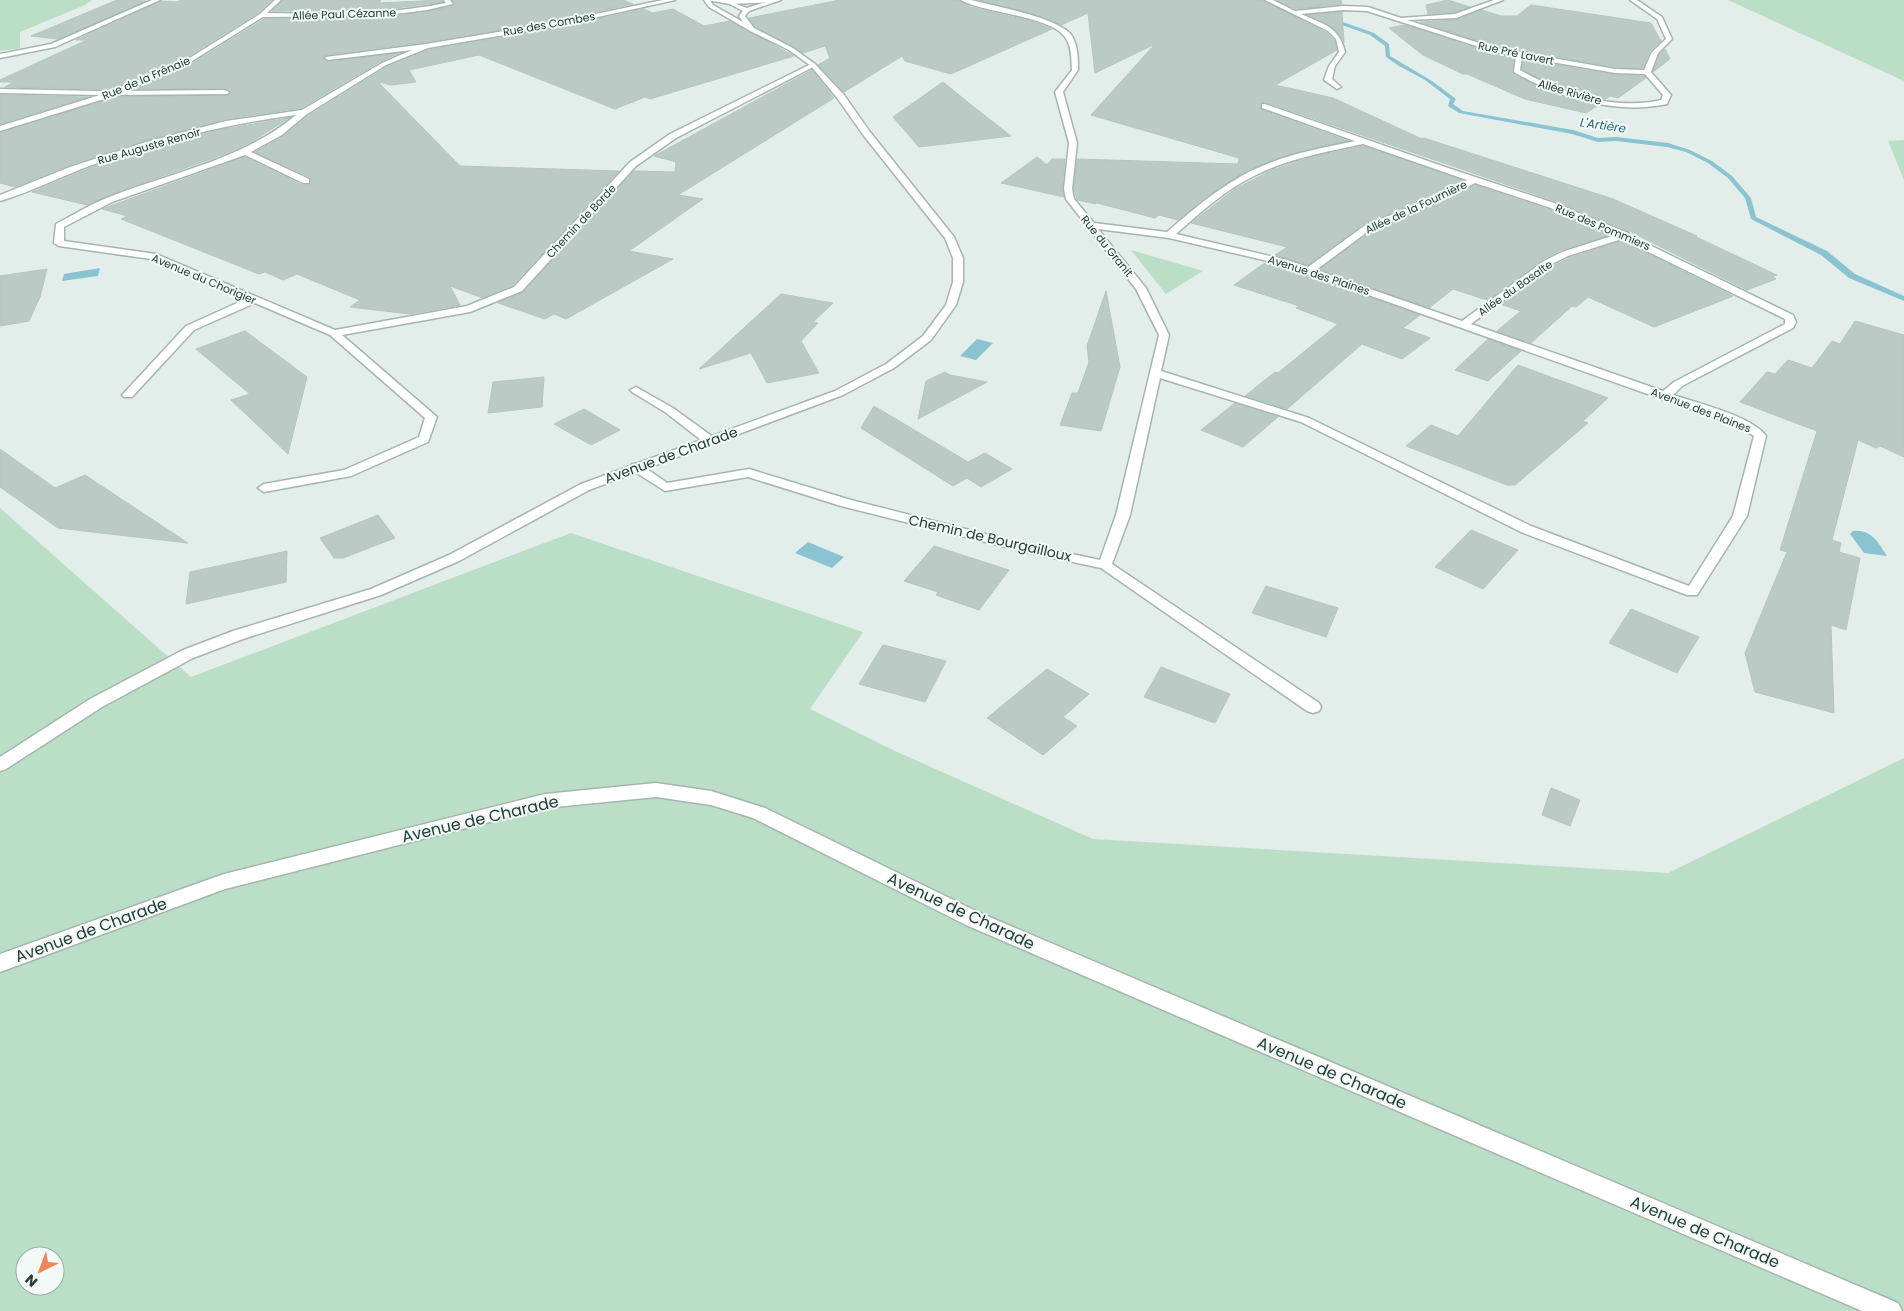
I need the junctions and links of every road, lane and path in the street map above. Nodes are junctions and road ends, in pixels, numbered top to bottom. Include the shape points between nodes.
1 (157, 0) edge
2 (278, 0) edge
3 (447, 0) edge
4 (672, 0) edge
5 (709, 0) edge
6 (777, 0) edge
7 (964, 0) edge
8 (1268, 0) edge
9 (1500, 0) edge
10 (1633, 0) edge
11 (729, 1) edge
12 (747, 10) junction
13 (1297, 12) junction
14 (262, 15) junction
15 (1398, 18) junction
16 (754, 31) junction
17 (426, 46) junction
18 (0, 56) edge
19 (1519, 56) junction
20 (328, 58) dead end
21 (813, 65) junction
22 (1647, 72) junction
23 (1337, 87) dead end
24 (0, 92) edge
25 (226, 92) dead end
26 (114, 93) junction
27 (1265, 106) dead end
28 (304, 112) junction
29 (0, 129) edge
30 (1364, 141) junction
31 (246, 152) junction
32 (306, 180) dead end
33 (1474, 180) junction
34 (0, 198) edge
35 (1091, 225) junction
36 (1169, 235) junction
37 (1625, 235) junction
38 (1310, 271) junction
39 (252, 300) junction
40 (1464, 324) junction
41 (334, 332) junction
42 (1155, 373) junction
43 (636, 390) dead end
44 (128, 395) dead end
45 (1665, 396) junction
46 (709, 440) junction
47 (636, 466) junction
48 (264, 488) dead end
49 (1105, 565) junction
50 (1313, 707) dead end
51 (0, 765) edge
52 (0, 963) edge
53 (1890, 1311) edge

1 - 18 street via 53,46
2 - 14 street, Rue de la Frênaie
3 - 14 street, Allée Paul Cézanne via 450,4 399,12
4 - 17 street, Rue des Combes
5 - 11 street
5 - 16 street, Avenue de Charade via 711,6
6 - 11 street
6 - 12 street
7 - 35 street, Rue du Granit via 1063,28 1073,42 1075,70 1059,92 1073,143 1068,189 1070,199
8 - 13 street
9 - 15 street via 1456,16
10 - 22 street via 1660,18 1670,38 1656,52
11 - 12 street
12 - 16 street via 742,16
13 - 15 street, Rue Pré Lavert via 1368,9
13 - 23 street via 1325,26 1339,38 1342,52 1332,66 1328,80
14 - 26 street, Rue de la Frênaie via 182,65
15 - 19 street, Rue Pré Lavert via 1466,43
16 - 21 street, Avenue de Charade via 791,49
17 - 20 street
17 - 28 street, Avenue du Chorigier via 384,64
19 - 22 street, Rue Pré Lavert via 1615,71
19 - 22 street, Allée Rivière via 1516,71 1527,79 1586,99 1619,104 1644,106 1664,102 1667,95
21 - 41 street, Chemin de Borde via 673,136 632,164 518,289 470,309
21 - 46 street, Avenue de Charade via 949,237 958,258 958,282 951,305 927,338 890,366 838,393
24 - 26 street
25 - 26 street
26 - 29 street, Rue de la Frênaie
27 - 30 street, Rue des Pommiers
28 - 31 street, Avenue du Chorigier via 279,133
28 - 34 street, Rue Auguste Renoir via 259,118 180,136 64,171
30 - 33 street, Rue des Pommiers
30 - 36 street via 1299,156 1259,170 1205,204
31 - 32 street
31 - 39 street, Avenue du Chorigier via 109,200 59,226 59,243 153,256
33 - 37 street, Rue des Pommiers via 1551,205
33 - 38 street, Allée de la Fournière via 1367,228
35 - 36 street, Avenue des Plaines
35 - 42 street, Rue du Granit via 1142,288 1164,335
36 - 38 street, Avenue des Plaines
37 - 40 street, Allée du Basalte via 1547,263
37 - 45 street, Rue des Pommiers via 1778,311 1789,317 1791,322 1789,326 1678,384
38 - 40 street, Avenue des Plaines
39 - 41 street, Avenue du Chorigier
39 - 44 street via 190,328
40 - 45 street, Avenue des Plaines
41 - 48 street, Avenue du Chorigier via 431,417 424,439 347,473
42 - 45 street, Avenue des Plaines via 1305,420 1526,529 1692,592 1740,516 1760,436 1742,423
42 - 49 street, Rue du Granit via 1123,516
43 - 46 street
46 - 47 street, Avenue de Charade
47 - 49 street, Chemin de Bourgailloux via 665,487 748,473 846,503
47 - 51 street, Avenue de Charade via 585,487 454,558 376,592 188,654 96,703
49 - 50 street, Chemin de Bourgailloux
52 - 53 street, Avenue de Charade via 224,882 545,801 656,790 711,798 758,813 973,919

